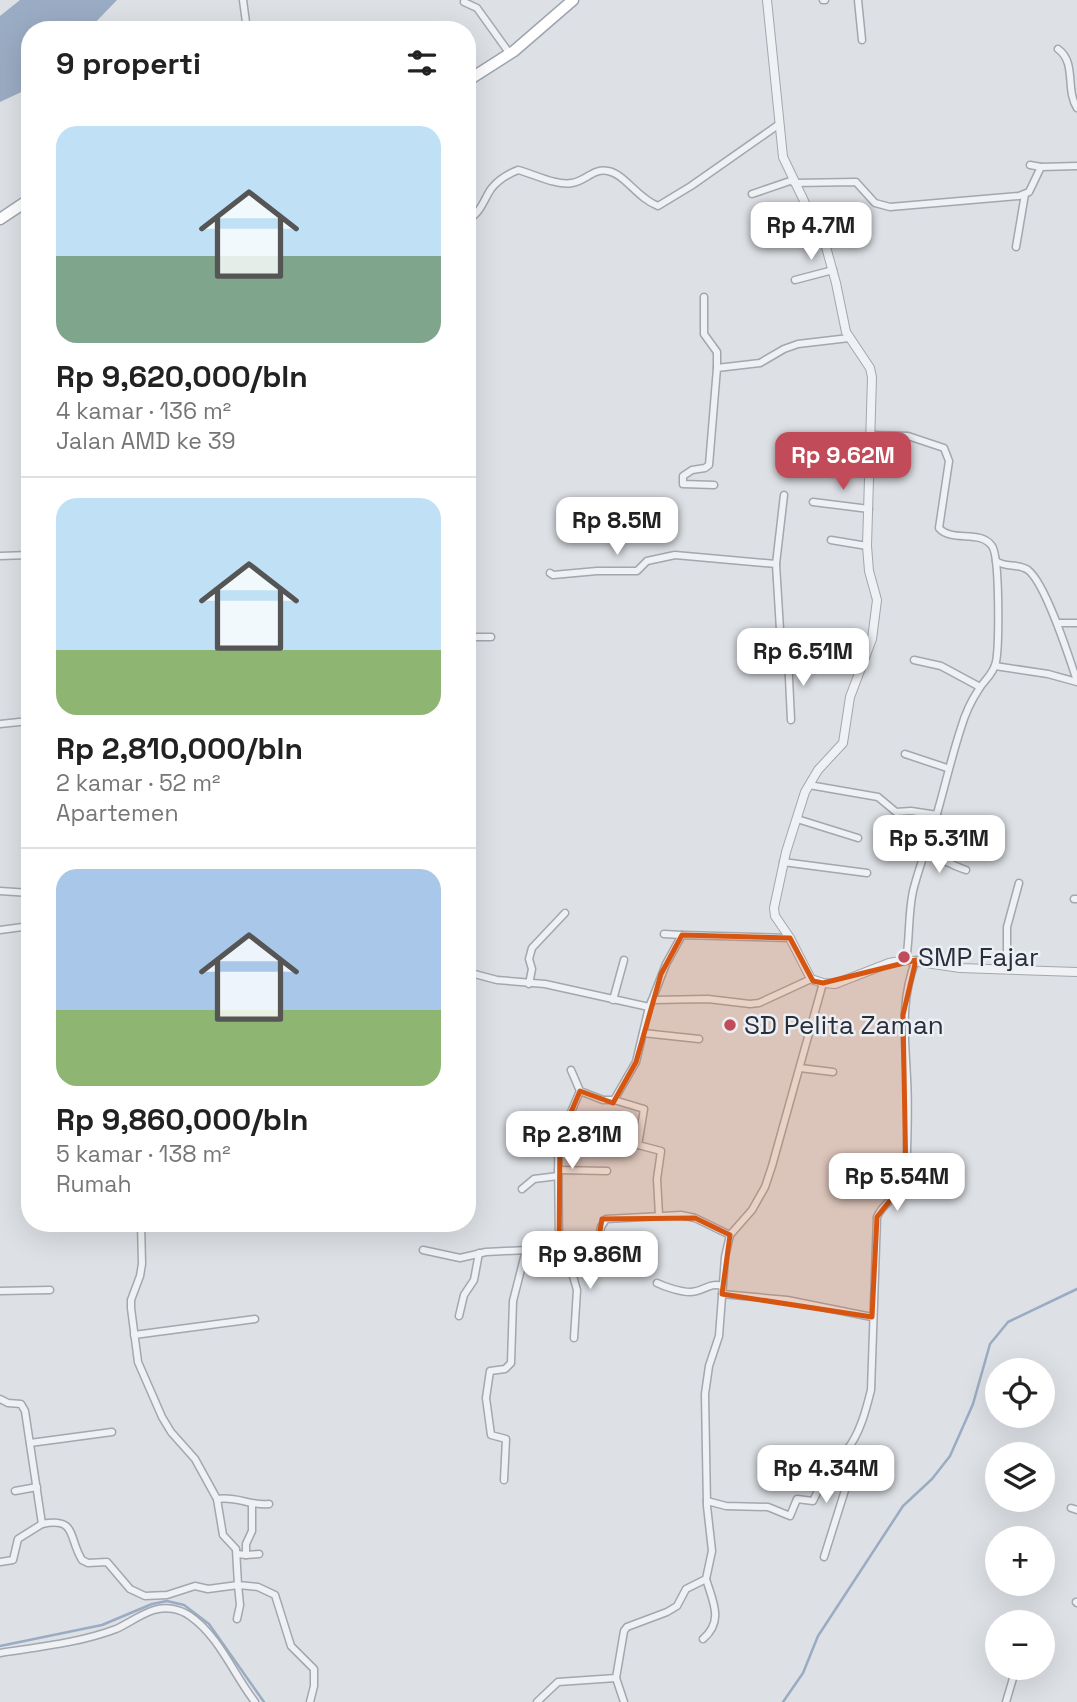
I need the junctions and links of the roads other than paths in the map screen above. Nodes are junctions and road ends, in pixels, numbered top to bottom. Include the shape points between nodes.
1 (243, 0) edge
2 (573, 0) edge
3 (768, 0) edge
4 (858, 0) edge
5 (464, 2) dead end
6 (246, 21) edge
7 (862, 40) dead end
8 (1058, 49) dead end
9 (510, 54) junction
10 (476, 75) edge
11 (1077, 108) edge
12 (778, 125) junction
13 (1030, 165) dead end
14 (1077, 166) edge
15 (1041, 167) junction
16 (793, 181) junction
17 (752, 194) dead end
18 (1025, 194) junction
19 (21, 205) edge
20 (476, 214) edge
21 (0, 219) edge
22 (1016, 247) dead end
23 (833, 270) junction
24 (795, 279) dead end
25 (704, 297) dead end
26 (849, 338) junction
27 (717, 368) junction
28 (872, 435) junction
29 (715, 485) dead end
30 (784, 495) dead end
31 (813, 502) dead end
32 (869, 509) junction
33 (831, 540) dead end
34 (867, 546) junction
35 (21, 555) edge
36 (0, 556) edge
37 (996, 561) junction
38 (776, 564) junction
39 (550, 573) dead end
40 (1077, 622) edge
41 (1057, 623) junction
42 (491, 637) dead end
43 (476, 638) edge
44 (865, 656) junction
45 (788, 657) junction
46 (914, 660) dead end
47 (995, 666) junction
48 (1077, 682) edge
49 (980, 687) junction
50 (791, 720) dead end
51 (21, 722) edge
52 (0, 724) edge
53 (905, 754) dead end
54 (947, 768) junction
55 (809, 785) junction
56 (937, 815) junction
57 (797, 819) junction
58 (858, 838) dead end
59 (924, 850) junction
60 (783, 862) junction
61 (966, 870) dead end
62 (867, 873) dead end
63 (1019, 883) dead end
64 (0, 891) edge
65 (21, 892) edge
66 (565, 913) dead end
67 (21, 927) edge
68 (0, 930) edge
69 (664, 934) dead end
70 (682, 935) junction
71 (790, 938) junction
72 (624, 960) dead end
73 (906, 960) junction
74 (916, 960) junction
75 (1007, 969) junction
76 (1077, 972) edge
77 (476, 974) edge
78 (811, 979) junction
79 (822, 983) junction
80 (529, 984) junction
81 (613, 1000) junction
82 (652, 1000) junction
83 (649, 1007) junction
84 (643, 1033) junction
85 (699, 1039) dead end
86 (800, 1068) junction
87 (571, 1070) dead end
88 (832, 1072) dead end
89 (580, 1091) junction
90 (614, 1100) junction
91 (607, 1171) dead end
92 (558, 1173) junction
93 (523, 1189) dead end
94 (659, 1215) junction
95 (141, 1232) edge
96 (730, 1235) junction
97 (562, 1248) junction
98 (423, 1250) dead end
99 (526, 1250) junction
100 (480, 1254) junction
101 (657, 1283) dead end
102 (50, 1290) dead end
103 (722, 1290) junction
104 (0, 1291) edge
105 (459, 1316) dead end
106 (872, 1317) junction
107 (255, 1319) dead end
108 (134, 1335) junction
109 (574, 1338) dead end
110 (0, 1399) edge
111 (112, 1433) dead end
112 (30, 1443) junction
113 (844, 1454) junction
114 (503, 1480) dead end
115 (37, 1487) junction
116 (15, 1491) dead end
117 (217, 1499) junction
118 (707, 1501) junction
119 (252, 1504) junction
120 (269, 1504) dead end
121 (42, 1524) junction
122 (237, 1554) junction
123 (258, 1554) dead end
124 (246, 1555) junction
125 (824, 1557) dead end
126 (0, 1562) edge
127 (706, 1579) junction
128 (239, 1585) junction
129 (237, 1619) dead end
130 (703, 1639) dead end
131 (0, 1653) edge
132 (616, 1678) junction
133 (1012, 1680) edge
134 (255, 1702) edge
135 (310, 1702) edge
136 (537, 1702) edge
137 (624, 1702) edge
138 (1006, 1702) edge

1 - 6 street
2 - 9 main road
3 - 12 street
4 - 7 street
5 - 9 street via 477,8
8 - 11 street via 1067,57
9 - 10 main road
12 - 16 street
12 - 20 street via 658,206 607,171 563,183 518,170 491,190
13 - 15 street
14 - 15 street
15 - 18 street
16 - 17 street
16 - 18 street via 856,182 884,207
16 - 23 street via 822,236
18 - 22 street
19 - 21 main road
23 - 24 street
23 - 26 street
25 - 27 street via 704,334 717,352
26 - 27 street via 798,344 760,363
26 - 28 street via 870,368
27 - 29 street via 709,465 683,476 683,484
28 - 32 street
28 - 37 street via 908,436 944,448 948,461 939,528 946,534 986,541
30 - 38 street
31 - 32 street
32 - 34 street
33 - 34 street
34 - 44 street via 877,600 875,630
35 - 36 street
37 - 41 street via 1028,571
37 - 47 street
38 - 39 street via 675,555 647,561 637,571
38 - 45 street via 781,646
40 - 41 street
41 - 48 street
42 - 43 street
44 - 45 street
44 - 55 street via 850,697 843,743
45 - 50 street
46 - 49 street via 941,666
47 - 48 street
47 - 49 street
49 - 54 street
51 - 52 street
53 - 54 street
54 - 56 street
55 - 56 street via 878,797 896,812
55 - 57 street
56 - 59 street
57 - 58 street
57 - 60 street
59 - 61 street
59 - 73 street via 909,916
60 - 62 street
60 - 71 street via 774,912
63 - 75 street via 1007,927
64 - 65 street
66 - 80 street via 532,947
67 - 68 street
69 - 70 street
70 - 71 street
70 - 82 street
71 - 78 street
72 - 81 street
73 - 74 street
73 - 79 street via 835,984
74 - 75 street via 960,968
74 - 106 street via 903,1015 906,1180 902,1191 877,1217
75 - 76 street
77 - 80 street
78 - 79 street
78 - 82 street via 759,1003
79 - 86 street
80 - 81 street
81 - 83 street
82 - 83 street
83 - 84 street
84 - 85 street
84 - 90 street via 633,1069
86 - 88 street
86 - 96 street via 765,1187
87 - 89 street
89 - 90 street
89 - 92 street via 560,1138
90 - 94 street via 644,1109 638,1145 661,1151
91 - 92 street
92 - 93 street via 534,1179
92 - 97 street
94 - 96 street via 695,1218
94 - 97 street via 606,1219 599,1237 566,1239
95 - 108 street via 142,1264 131,1300
96 - 103 street
97 - 99 street
97 - 109 street via 577,1290
98 - 100 street via 454,1258
99 - 100 street
99 - 114 street via 513,1301 511,1363 490,1371 486,1398 491,1435 506,1439
100 - 105 street
101 - 103 street via 687,1292 709,1285
102 - 104 street
103 - 106 street
103 - 118 street via 719,1336 705,1394
106 - 113 street via 871,1390 856,1435
107 - 108 street
108 - 117 street via 138,1362 162,1417 195,1459
110 - 112 street via 23,1406
111 - 112 street
112 - 115 street
113 - 118 street via 831,1464 813,1501 797,1499 790,1516 768,1507
113 - 125 street via 846,1487
115 - 116 street
115 - 121 street
117 - 119 street via 237,1498
117 - 122 street via 223,1535
118 - 127 street via 712,1551
119 - 120 street
119 - 124 street
121 - 126 street via 18,1539 13,1560
121 - 128 street via 57,1521 66,1525 82,1560 107,1562 130,1589 145,1595 167,1595 195,1586 208,1590
122 - 124 street
122 - 128 street
123 - 124 street
127 - 130 street via 716,1622
127 - 132 street via 686,1589 677,1606 627,1627
128 - 129 street
128 - 135 street via 275,1595 290,1646 314,1669
131 - 134 street via 63,1643 125,1625 155,1609 174,1609 197,1622
132 - 136 street via 558,1682
132 - 137 street
133 - 138 street

